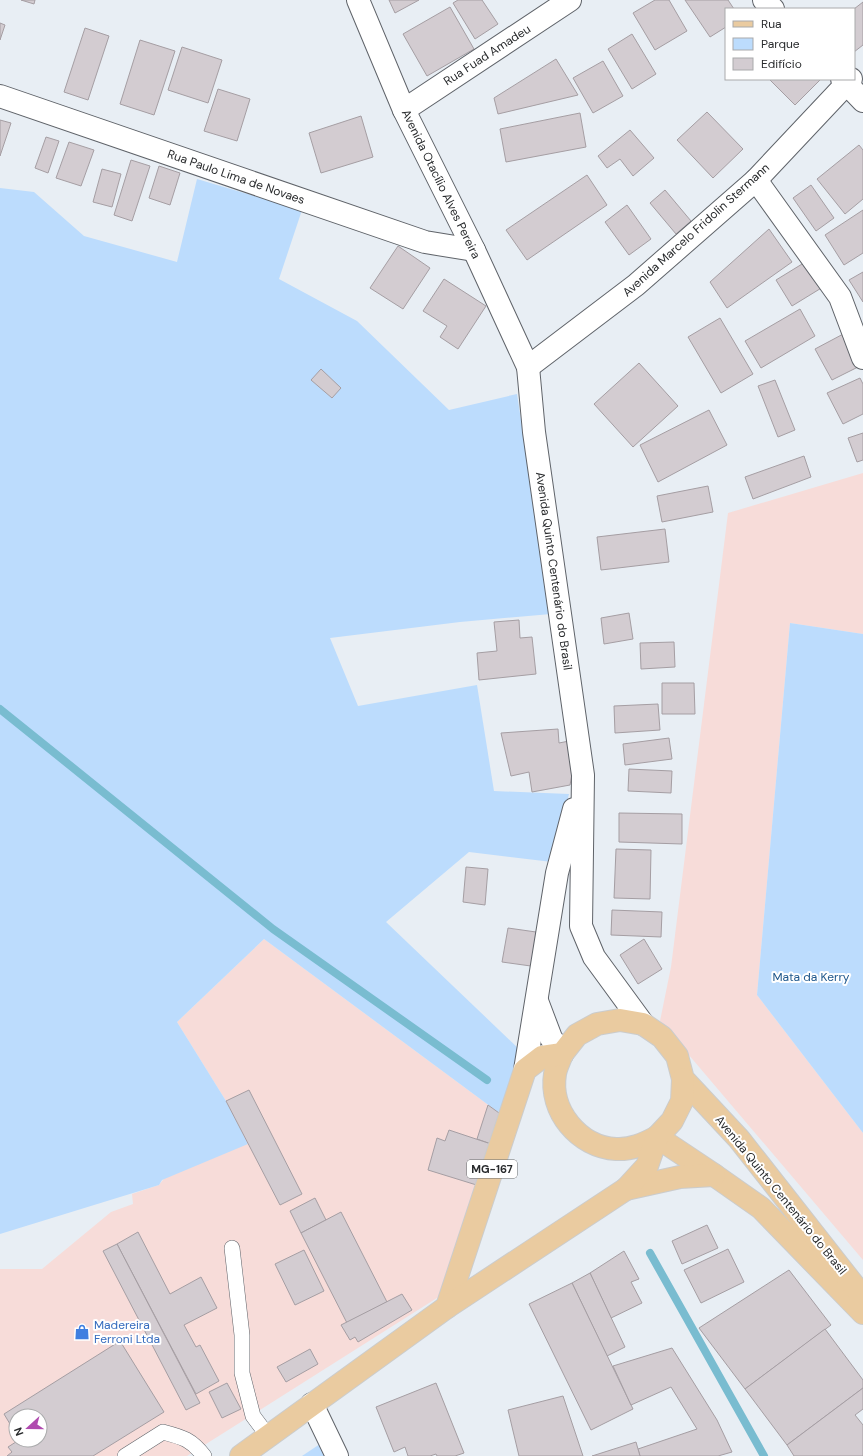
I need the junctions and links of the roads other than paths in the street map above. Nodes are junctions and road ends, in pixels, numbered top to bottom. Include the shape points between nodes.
1 (358, 0) edge
2 (570, 0) edge
3 (764, 0) edge
4 (772, 8) edge
5 (848, 80) edge
6 (0, 96) edge
7 (863, 101) edge
8 (404, 110) junction
9 (756, 180) junction
10 (474, 250) junction
11 (863, 358) edge
12 (528, 367) junction
13 (583, 775) junction
14 (536, 1000) junction
15 (643, 1024) junction
16 (562, 1054) junction
17 (525, 1070) junction
18 (683, 1079) junction
19 (657, 1137) junction
20 (714, 1175) junction
21 (626, 1188) junction
22 (232, 1248) dead end
23 (863, 1297) edge
24 (447, 1308) junction
25 (863, 1313) edge
26 (312, 1404) junction
27 (268, 1436) junction
28 (125, 1456) edge
29 (204, 1456) edge
30 (241, 1456) edge
31 (337, 1456) edge

1 - 8 street, Avenida Otacílio Alves Pereira
2 - 8 street, Rua Fuad Amadeu
3 - 4 street
5 - 7 street
5 - 9 street, Avenida Marcelo Fridolin Stermann
6 - 10 street, Rua Paulo Lima de Novaes via 425,242
8 - 10 street, Avenida Otacílio Alves Pereira
9 - 11 street via 840,297
9 - 12 street, Avenida Marcelo Fridolin Stermann via 636,285
10 - 12 street, Avenida Otacílio Alves Pereira
12 - 13 street, Avenida Quinto Centenário do Brasil via 534,432
13 - 14 street, Avenida Quinto Centenário do Brasil / MG-167 via 557,873
13 - 15 street, Avenida Quinto Centenário do Brasil via 581,926 594,957
14 - 16 street via 551,1038
14 - 17 street, MG-167
15 - 16 main road via 620,1020 597,1024 577,1035
15 - 18 main road, Avenida Quinto Centenário do Brasil via 662,1037 677,1056
16 - 17 main road via 542,1058
16 - 19 main road via 555,1074 555,1096 563,1116 576,1133 595,1145 616,1149 638,1147
17 - 24 main road, MG-167
18 - 19 main road via 682,1101 672,1121
18 - 23 main road, Avenida Quinto Centenário do Brasil via 740,1139
19 - 20 main road, Avenida Quinto Centenário do Brasil
19 - 21 main road via 647,1166
20 - 21 main road via 680,1177
20 - 25 main road, Avenida Quinto Centenário do Brasil via 761,1208
21 - 24 main road
22 - 27 lane via 242,1335 242,1373 253,1416
24 - 26 main road
26 - 27 main road
26 - 31 street
27 - 30 main road
28 - 29 lane via 163,1432 184,1438

